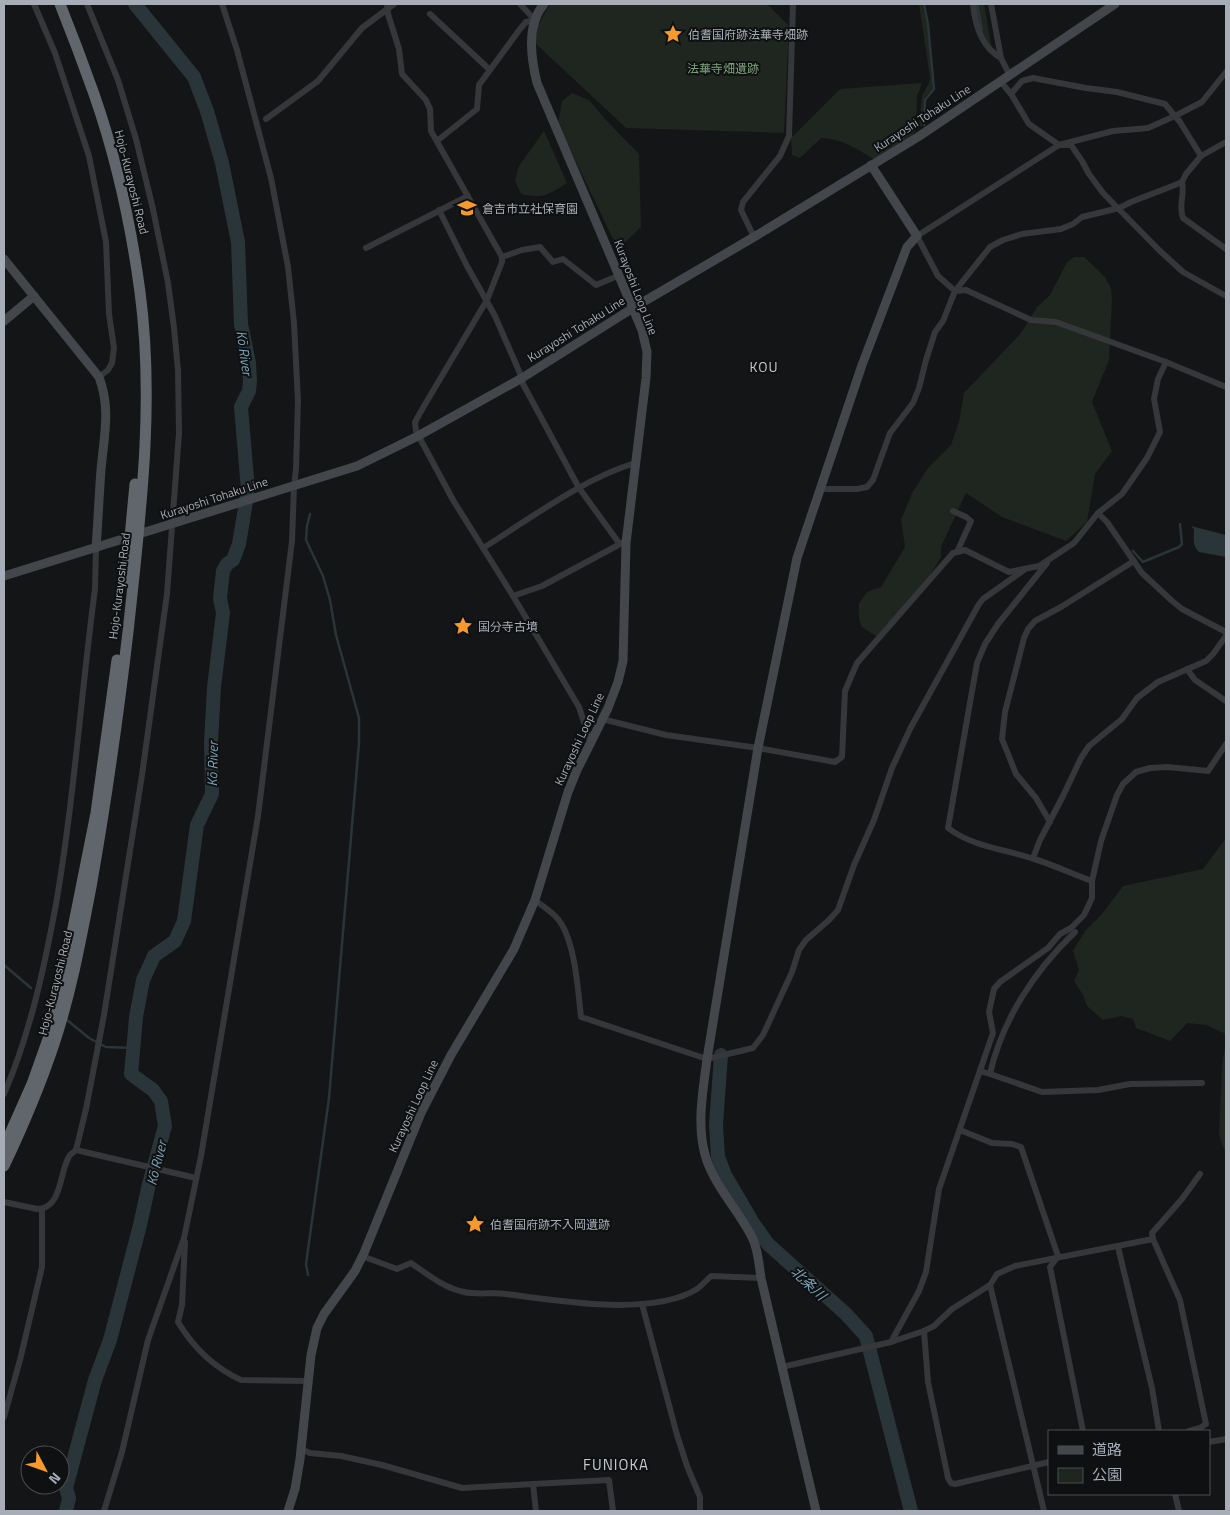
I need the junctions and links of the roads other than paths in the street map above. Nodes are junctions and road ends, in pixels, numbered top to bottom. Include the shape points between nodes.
1 (34, 4) edge
2 (54, 4) edge
3 (60, 4) edge
4 (87, 4) edge
5 (222, 4) edge
6 (394, 4) edge
7 (520, 4) edge
8 (544, 4) edge
9 (793, 4) edge
10 (973, 4) edge
11 (991, 4) edge
12 (1115, 4) edge
13 (388, 6) edge
14 (430, 14) dead end
15 (535, 20) junction
16 (1001, 58) junction
17 (490, 70) junction
18 (1226, 72) edge
19 (1010, 76) junction
20 (1001, 82) junction
21 (1011, 94) junction
22 (1174, 116) junction
23 (266, 120) dead end
24 (437, 141) junction
25 (1226, 142) edge
26 (1059, 145) junction
27 (1201, 156) junction
28 (871, 165) junction
29 (1182, 182) junction
30 (468, 196) junction
31 (1119, 208) junction
32 (440, 210) junction
33 (917, 236) junction
34 (754, 237) junction
35 (366, 248) dead end
36 (1226, 249) edge
37 (502, 257) junction
38 (4, 260) edge
39 (620, 275) junction
40 (955, 291) junction
41 (34, 296) junction
42 (1226, 296) edge
43 (487, 300) junction
44 (633, 308) junction
45 (4, 321) edge
46 (1166, 362) junction
47 (98, 377) junction
48 (522, 378) junction
49 (1226, 387) edge
50 (418, 436) junction
51 (634, 463) junction
52 (294, 486) junction
53 (579, 488) junction
54 (821, 489) junction
55 (953, 511) dead end
56 (1098, 513) junction
57 (137, 517) junction
58 (173, 524) junction
59 (622, 543) junction
60 (96, 548) junction
61 (484, 548) junction
62 (957, 552) junction
63 (132, 555) junction
64 (1049, 559) junction
65 (1134, 562) junction
66 (1024, 570) junction
67 (4, 576) edge
68 (513, 596) junction
69 (1226, 632) edge
70 (1226, 636) edge
71 (1188, 669) junction
72 (1226, 701) edge
73 (602, 719) junction
74 (590, 741) junction
75 (1226, 744) edge
76 (758, 748) junction
77 (1050, 822) junction
78 (1033, 858) junction
79 (1092, 881) junction
80 (535, 900) junction
81 (1075, 932) dead end
82 (707, 1059) junction
83 (980, 1072) junction
84 (990, 1074) junction
85 (1202, 1083) dead end
86 (4, 1094) edge
87 (960, 1130) junction
88 (4, 1148) edge
89 (79, 1150) junction
90 (4, 1166) edge
91 (1200, 1174) dead end
92 (196, 1178) junction
93 (4, 1202) edge
94 (42, 1209) junction
95 (184, 1238) junction
96 (1153, 1239) junction
97 (1118, 1247) junction
98 (362, 1256) junction
99 (1058, 1256) junction
100 (761, 1278) junction
101 (990, 1285) junction
102 (642, 1304) junction
103 (924, 1332) junction
104 (891, 1342) junction
105 (782, 1367) junction
106 (307, 1381) junction
107 (4, 1417) edge
108 (1083, 1430) edge
109 (1160, 1430) edge
110 (1193, 1430) edge
111 (1226, 1439) edge
112 (1210, 1442) edge
113 (301, 1449) junction
114 (1048, 1462) edge
115 (1034, 1466) junction
116 (533, 1484) junction
117 (1175, 1495) edge
118 (104, 1511) edge
119 (288, 1511) edge
120 (536, 1511) edge
121 (613, 1511) edge
122 (700, 1511) edge
123 (816, 1511) edge
124 (1044, 1511) edge
125 (1179, 1511) edge

1 - 47 street via 56,53 89,156 106,242 114,348 112,363
2 - 57 highway, Hojo-Kurayoshi Road via 90,101 125,241 138,349
3 - 57 highway, Hojo-Kurayoshi Road via 95,95 132,240 146,375
4 - 58 street via 118,80 136,140 168,283 178,370 180,433
5 - 52 street via 271,178 288,267 298,401
6 - 13 street
7 - 15 street
8 - 15 main road, Kurayoshi Loop Line
9 - 34 street via 789,136 780,156 743,202 742,210
10 - 16 street via 981,38
11 - 16 street
12 - 19 main road, Kurayoshi Tohaku Line
13 - 23 street via 362,28 318,81
13 - 24 street via 400,50 402,74 426,100 430,109 431,131
14 - 17 street
15 - 17 street via 526,22
15 - 39 main road, Kurayoshi Loop Line via 532,64 537,83
16 - 19 street
17 - 24 street via 479,85 477,109
18 - 22 street via 1202,102
19 - 20 main road, Kurayoshi Tohaku Line
20 - 21 street
20 - 28 main road, Kurayoshi Tohaku Line
21 - 22 street via 1022,81 1033,78 1165,104
21 - 26 street via 1029,124
22 - 26 street via 1148,128 1113,131
22 - 27 street
24 - 30 street
25 - 27 street
26 - 31 street via 1071,146 1102,193
26 - 33 street
27 - 29 street
28 - 33 main road
28 - 34 main road, Kurayoshi Tohaku Line
29 - 31 street
29 - 36 street via 1184,191 1180,210 1183,218
30 - 32 street
30 - 37 street
31 - 40 street via 1082,217 1060,229 1003,240 990,247
31 - 42 street via 1183,272
32 - 35 street
32 - 43 street
33 - 40 street via 938,276
33 - 54 main road via 907,247 862,365
34 - 44 main road, Kurayoshi Tohaku Line
37 - 39 street via 540,247 553,262 563,259 596,285
37 - 43 street
38 - 41 main road
39 - 44 main road, Kurayoshi Loop Line
40 - 46 street via 966,290 1031,320 1056,322
40 - 54 street via 935,332 913,404 890,433 873,480 867,487 858,489
41 - 45 main road
41 - 47 main road
43 - 48 street
43 - 50 street via 419,414 415,422
44 - 48 main road, Kurayoshi Tohaku Line
44 - 51 main road, Kurayoshi Loop Line via 647,352
46 - 49 street
46 - 56 street via 1154,399 1160,432 1147,458 1122,494
47 - 60 main road via 107,413
48 - 50 main road, Kurayoshi Tohaku Line
48 - 53 street
50 - 52 main road, Kurayoshi Tohaku Line via 357,466
50 - 61 street
51 - 53 street
51 - 59 main road, Kurayoshi Loop Line
52 - 58 main road, Kurayoshi Tohaku Line
52 - 92 street via 292,541 258,816
53 - 59 street
53 - 61 street
54 - 76 main road via 797,558
55 - 62 street via 971,522
56 - 64 street via 1074,543
56 - 65 street
57 - 63 highway, Hojo-Kurayoshi Road
58 - 60 main road, Kurayoshi Tohaku Line
58 - 89 street via 167,594 120,919
59 - 68 street via 542,586
59 - 73 main road, Kurayoshi Loop Line via 624,661
60 - 67 main road, Kurayoshi Tohaku Line
60 - 86 street via 66,847 37,993 16,1067
61 - 68 street
62 - 66 street via 965,550 1009,572
62 - 76 street via 944,562 857,663 845,691 842,757 835,762
63 - 88 highway, Hojo-Kurayoshi Road via 96,813 75,925 48,1039
63 - 90 highway, Hojo-Kurayoshi Road via 117,727 83,927 56,1042
64 - 66 street
64 - 78 street via 998,624 977,663 948,828 972,841
65 - 69 street via 1178,606
65 - 77 street via 1035,621 1024,638 1005,712 1002,740 1016,774
66 - 82 street via 979,604 892,768 838,910 799,950 763,1035 753,1048
68 - 74 street via 579,707
70 - 71 street via 1206,661
71 - 72 street via 1195,680
71 - 77 street via 1158,682 1137,698 1122,719 1089,746
73 - 74 main road, Kurayoshi Loop Line
73 - 76 street via 666,735
74 - 80 main road, Kurayoshi Loop Line via 568,792
75 - 79 street via 1208,771 1150,768 1136,772 1123,784 1101,841
76 - 82 main road
77 - 78 street
78 - 79 street
79 - 83 street via 1092,898 1084,915 1048,948 994,989 989,1012 992,1033
80 - 82 street via 557,918 565,931 578,979 581,1017
80 - 98 main road, Kurayoshi Loop Line via 514,949 451,1055 421,1113
81 - 84 street via 1057,949 1023,996 994,1054
82 - 100 main road via 701,1134 706,1158 753,1238
83 - 84 street
83 - 87 street
84 - 85 street via 1042,1092 1098,1090 1130,1084
87 - 99 street via 992,1143 1021,1147
87 - 104 street via 940,1189 920,1291
89 - 92 street
89 - 94 street via 70,1155 56,1196
91 - 96 street via 1152,1233
92 - 95 street
93 - 94 street
94 - 107 street via 42,1267
95 - 106 street via 182,1305 178,1322 186,1335 201,1352 241,1380
95 - 118 street via 148,1340 122,1452
96 - 97 street
96 - 110 street via 1180,1300 1206,1424
97 - 99 street
97 - 109 street
98 - 102 street via 397,1269 411,1263 442,1284 464,1292
98 - 106 main road, Kurayoshi Loop Line via 317,1328
99 - 101 street via 1015,1266 997,1274
99 - 108 street via 1050,1266
100 - 102 street via 711,1276 697,1289 675,1298
100 - 105 main road
101 - 103 street via 959,1304
101 - 115 street
102 - 122 street via 677,1435 700,1498
103 - 104 street
103 - 115 street via 928,1382 951,1483
104 - 105 street
105 - 123 main road
106 - 113 main road, Kurayoshi Loop Line
111 - 112 street
113 - 116 street via 382,1465 462,1488
113 - 119 main road, Kurayoshi Loop Line
114 - 115 street
115 - 124 street
116 - 120 street
116 - 121 street via 609,1480
117 - 125 street

